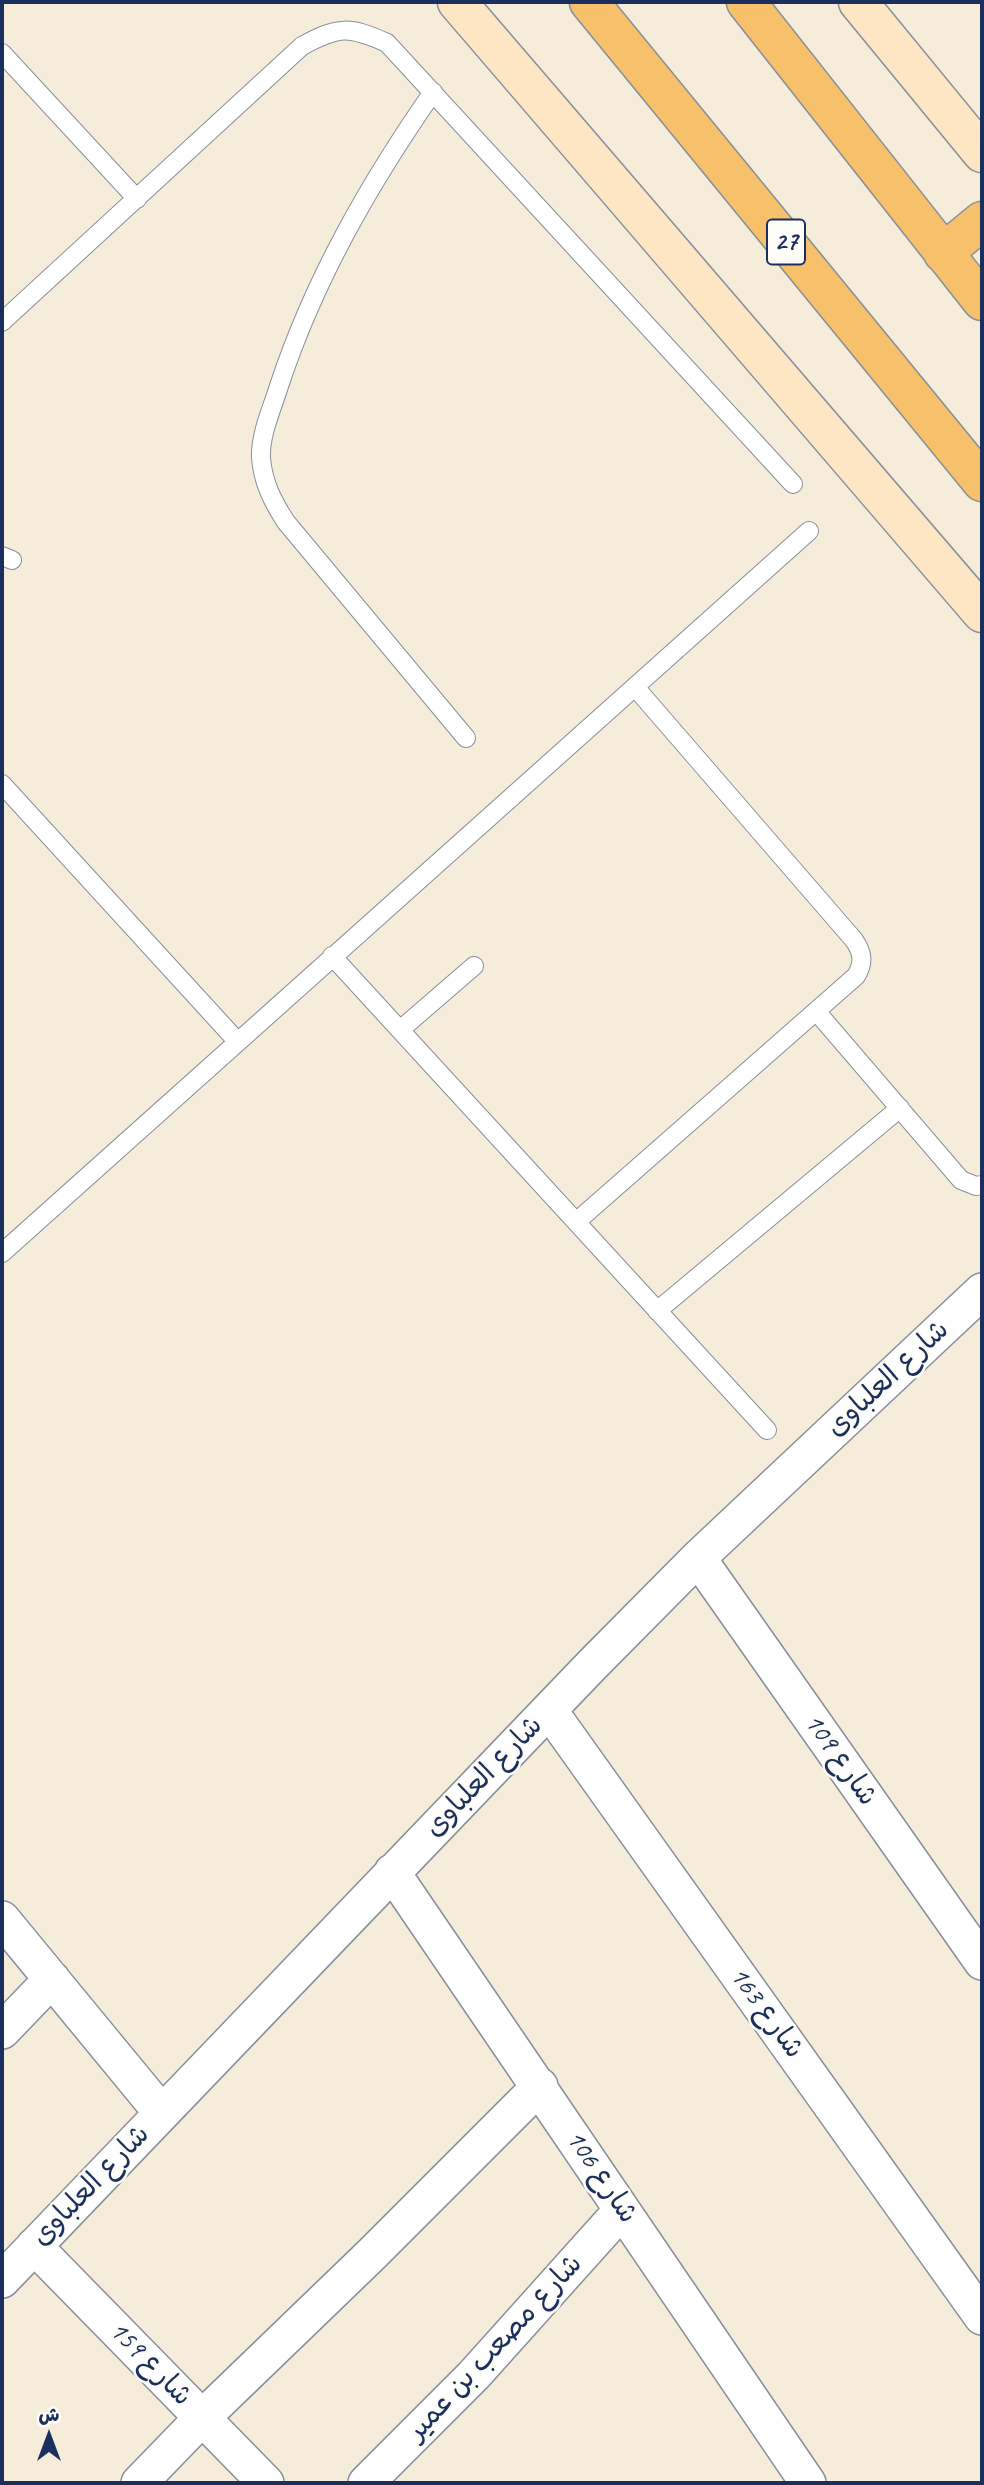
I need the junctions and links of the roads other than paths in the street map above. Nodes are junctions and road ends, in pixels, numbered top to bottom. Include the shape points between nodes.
1 (457, 2) edge
2 (589, 2) edge
3 (746, 2) edge
4 (858, 2) edge
5 (2, 53) edge
6 (433, 92) junction
7 (982, 153) edge
8 (137, 199) junction
9 (982, 221) edge
10 (943, 253) junction
11 (982, 301) edge
12 (2, 322) edge
13 (982, 482) edge
14 (793, 484) dead end
15 (809, 531) dead end
16 (982, 613) edge
17 (635, 687) junction
18 (466, 737) dead end
19 (2, 784) edge
20 (332, 956) junction
21 (474, 965) dead end
22 (816, 1011) junction
23 (400, 1030) junction
24 (237, 1041) junction
25 (900, 1108) junction
26 (982, 1185) edge
27 (576, 1222) junction
28 (2, 1254) edge
29 (982, 1290) edge
30 (657, 1311) junction
31 (767, 1430) dead end
32 (698, 1558) junction
33 (549, 1710) junction
34 (392, 1872) junction
35 (2, 1919) edge
36 (982, 1962) edge
37 (52, 1979) junction
38 (2, 2031) edge
39 (540, 2086) junction
40 (161, 2112) junction
41 (622, 2210) junction
42 (33, 2246) junction
43 (4, 2273) edge
44 (982, 2317) edge
45 (202, 2417) junction
46 (139, 2483) edge
47 (266, 2483) edge
48 (366, 2483) edge
49 (808, 2483) edge

1 - 16 street
2 - 13 highway, 27
3 - 10 highway
4 - 7 street
5 - 8 lane
6 - 8 lane via 387,43 360,31 329,32 302,46
6 - 14 lane
6 - 18 lane via 389,155 317,289 288,360 261,456 264,480 286,522
8 - 12 lane
9 - 10 highway
10 - 11 highway
15 - 17 lane
17 - 20 lane
17 - 22 lane via 860,948 861,968 856,976
19 - 24 lane
20 - 23 lane
20 - 24 lane
21 - 23 lane
22 - 25 lane
22 - 27 lane
23 - 27 lane
24 - 28 lane
25 - 26 lane via 961,1180
25 - 30 lane
27 - 30 lane
29 - 32 street, شارع العلباوى
30 - 31 lane
32 - 33 street, شارع العلباوى
32 - 36 street, شارع 109
33 - 34 street, شارع العلباوى
33 - 44 street, شارع 163
34 - 39 street, شارع 106
34 - 40 street, شارع العلباوى
35 - 37 street
37 - 38 street
37 - 40 street
39 - 41 street, شارع 106
39 - 45 street
40 - 42 street, شارع العلباوى
41 - 48 street, شارع مصعب بن عمير via 474,2375
41 - 49 street, شارع 106
42 - 43 street, شارع العلباوى
42 - 45 street, شارع 159
45 - 46 street
45 - 47 street, شارع 159

